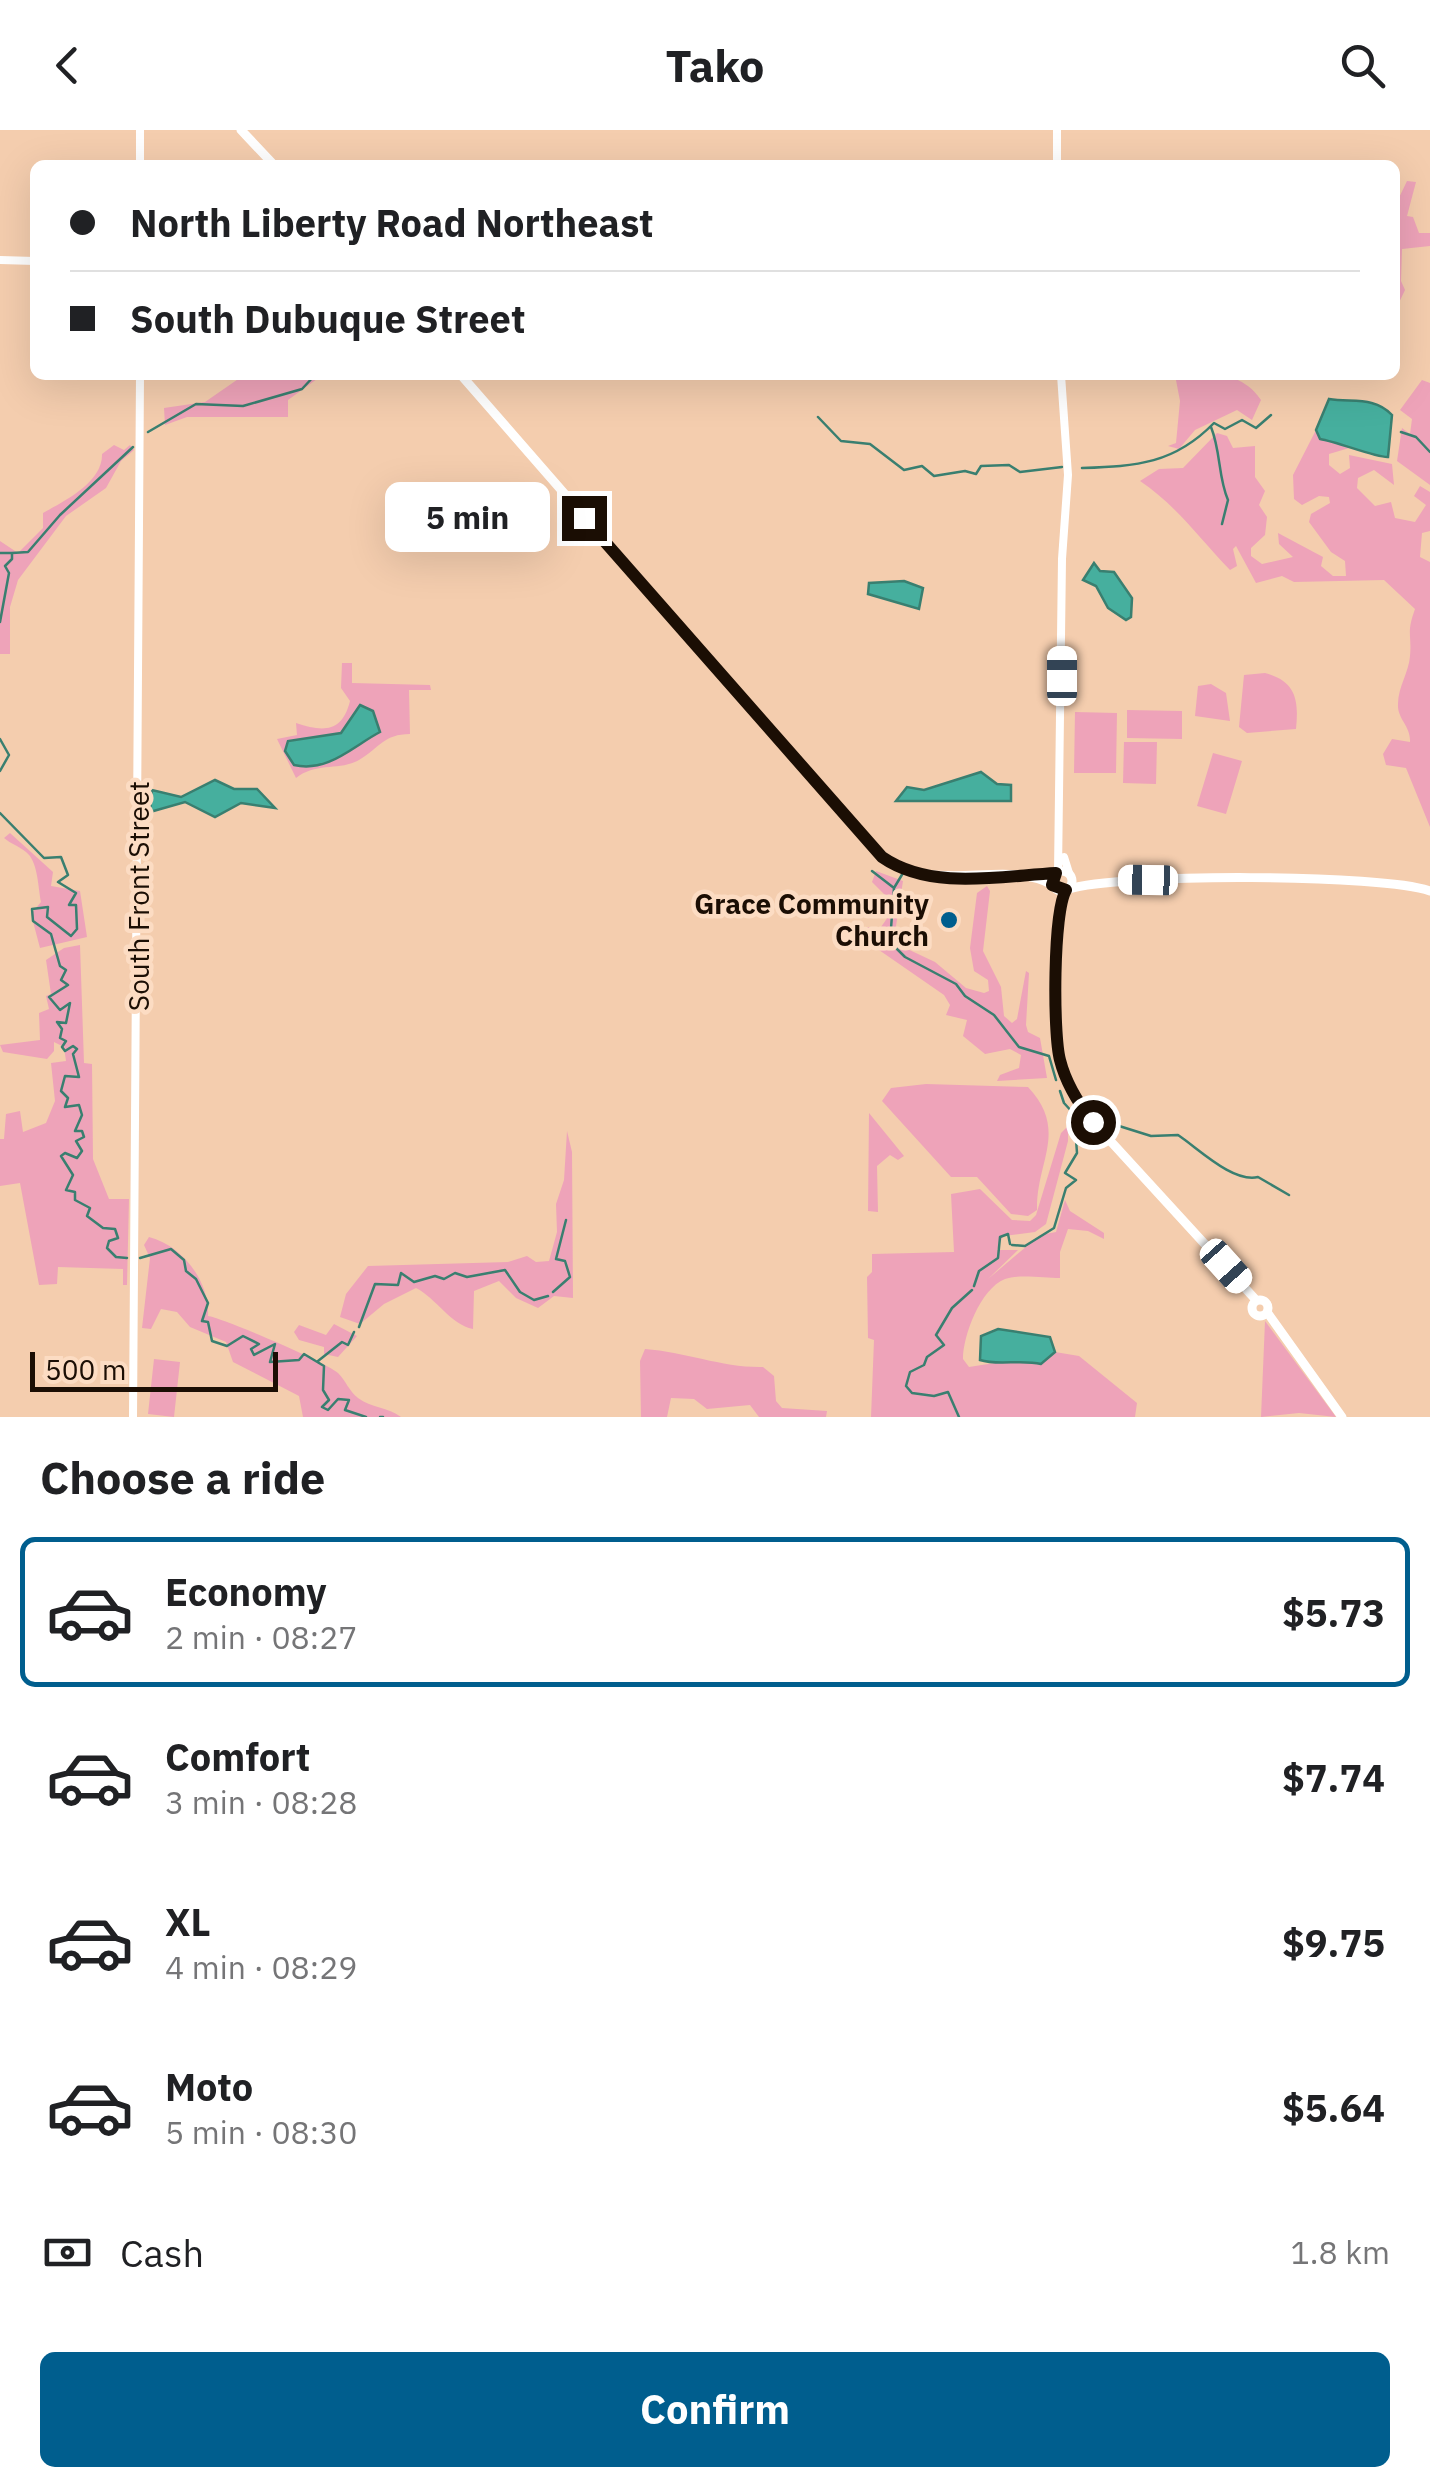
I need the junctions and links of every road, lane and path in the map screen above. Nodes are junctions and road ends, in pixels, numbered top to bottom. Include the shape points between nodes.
1 (140, 130) edge
2 (242, 130) edge
3 (1056, 130) edge
4 (140, 160) edge
5 (269, 160) edge
6 (1057, 160) edge
7 (0, 260) edge
8 (30, 261) edge
9 (140, 380) edge
10 (465, 380) edge
11 (1061, 380) edge
12 (1063, 873) junction
13 (1020, 878) junction
14 (1121, 880) junction
15 (1053, 886) junction
16 (1068, 889) junction
17 (1430, 891) edge
18 (1060, 912) junction
19 (133, 1417) edge
20 (1342, 1417) edge

1 - 4 street
2 - 5 main road
3 - 6 street
7 - 8 street
9 - 19 street, South Front Street
10 - 13 main road via 886,859 914,873
11 - 12 street via 1067,498
12 - 13 main road
12 - 14 main road
12 - 15 main road
12 - 16 main road
13 - 15 main road
14 - 16 main road
14 - 17 main road via 1397,884
15 - 16 main road
15 - 18 main road
16 - 18 main road
18 - 20 main road via 1056,1036 1071,1091 1256,1300 1253,1312 1266,1312

